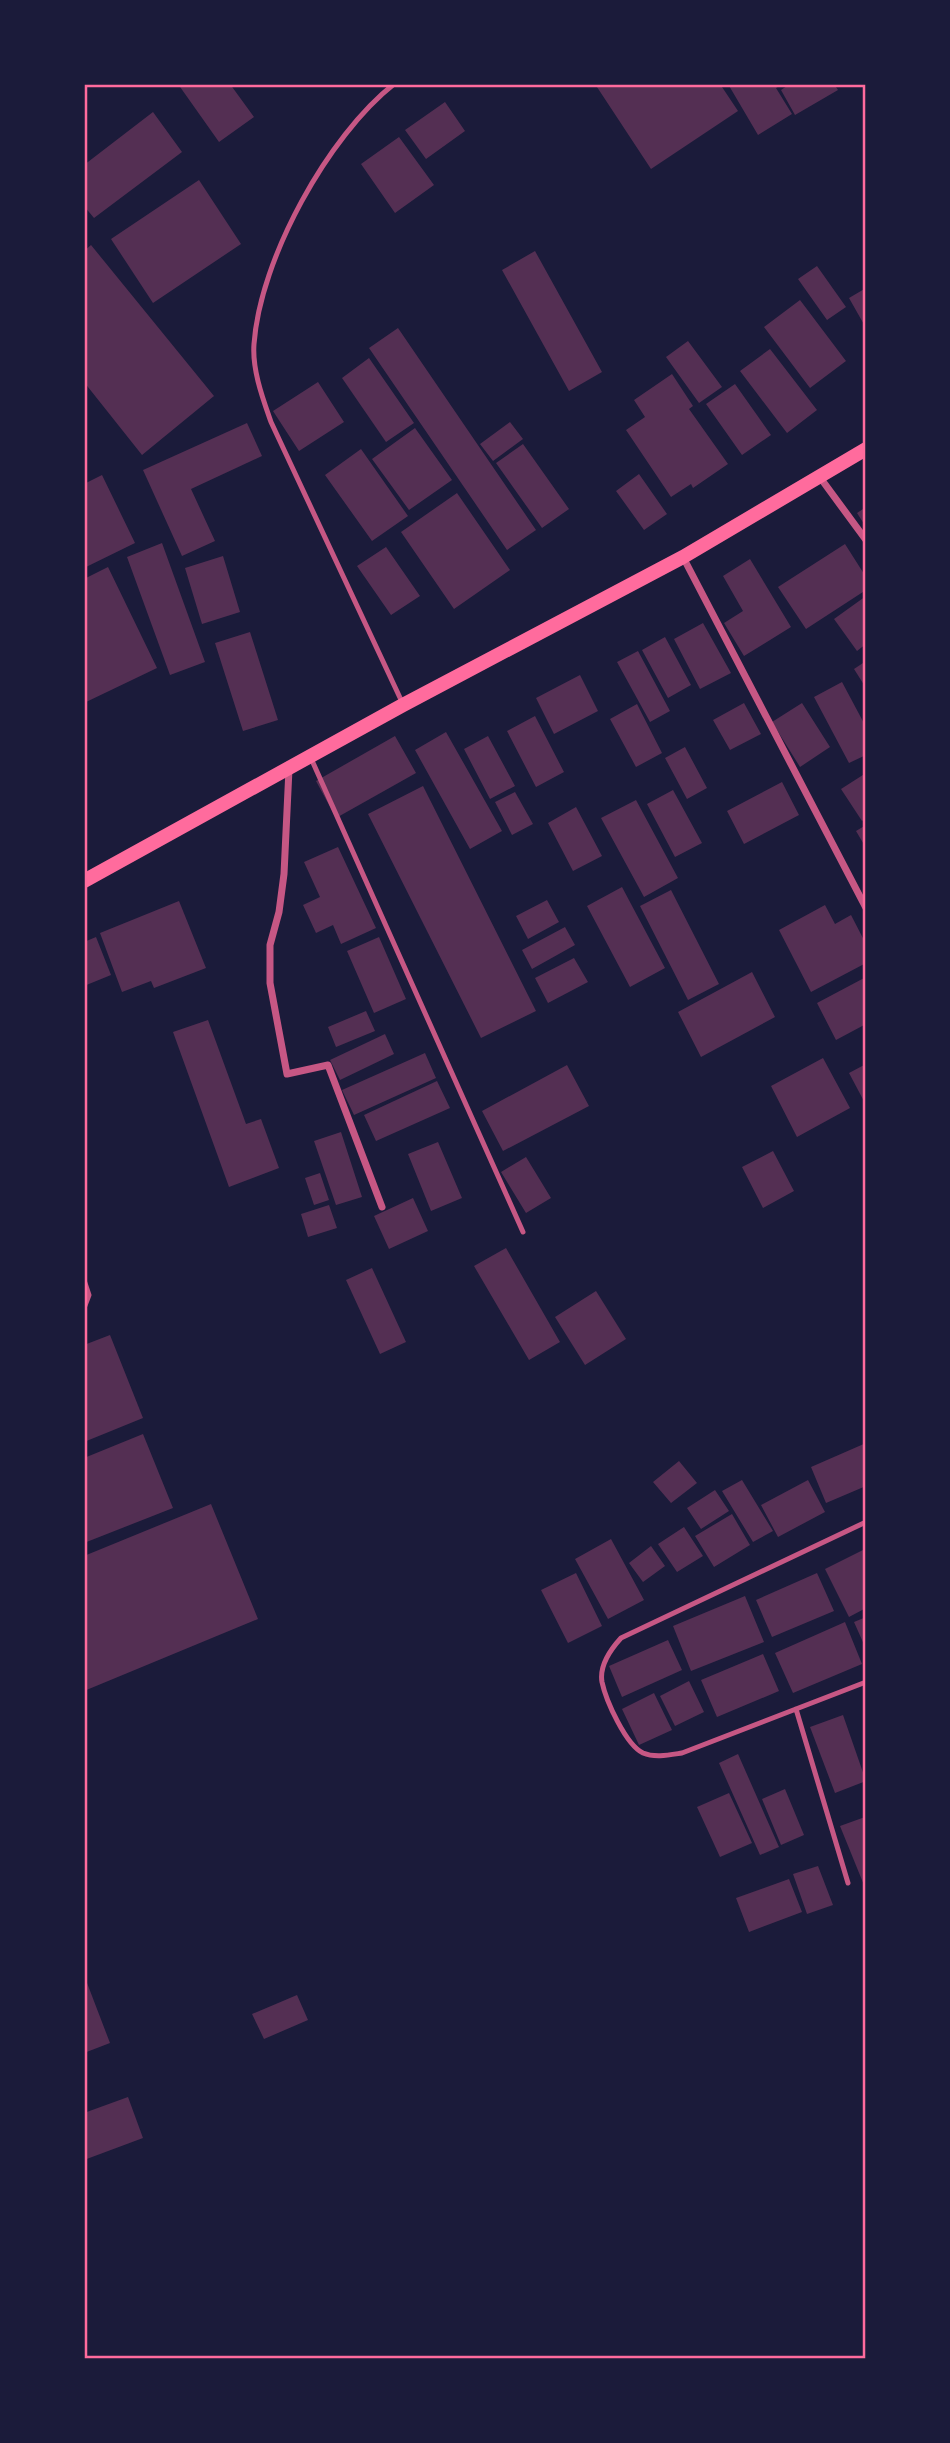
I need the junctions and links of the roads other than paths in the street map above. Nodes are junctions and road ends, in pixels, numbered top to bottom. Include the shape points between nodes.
1 (394, 84) edge
2 (866, 449) edge
3 (819, 476) junction
4 (866, 540) edge
5 (683, 557) junction
6 (403, 705) junction
7 (310, 757) junction
8 (289, 768) junction
9 (84, 881) edge
10 (866, 908) edge
11 (382, 1207) dead end
12 (523, 1232) dead end
13 (84, 1280) edge
14 (84, 1308) edge
15 (866, 1522) edge
16 (866, 1682) edge
17 (796, 1709) junction
18 (848, 1883) dead end

1 - 6 lane via 334,150 296,209 267,286 254,345 260,392 271,422
2 - 3 main road
3 - 4 street
3 - 5 main road
5 - 6 main road
5 - 10 street
6 - 7 main road
7 - 8 main road
7 - 12 lane
8 - 9 main road
8 - 11 street via 284,874 270,945 287,1074 328,1065
13 - 14 lane via 89,1294
15 - 17 lane via 639,1627 621,1638 605,1661 602,1681 627,1740 643,1753 682,1753
16 - 17 lane
17 - 18 lane

